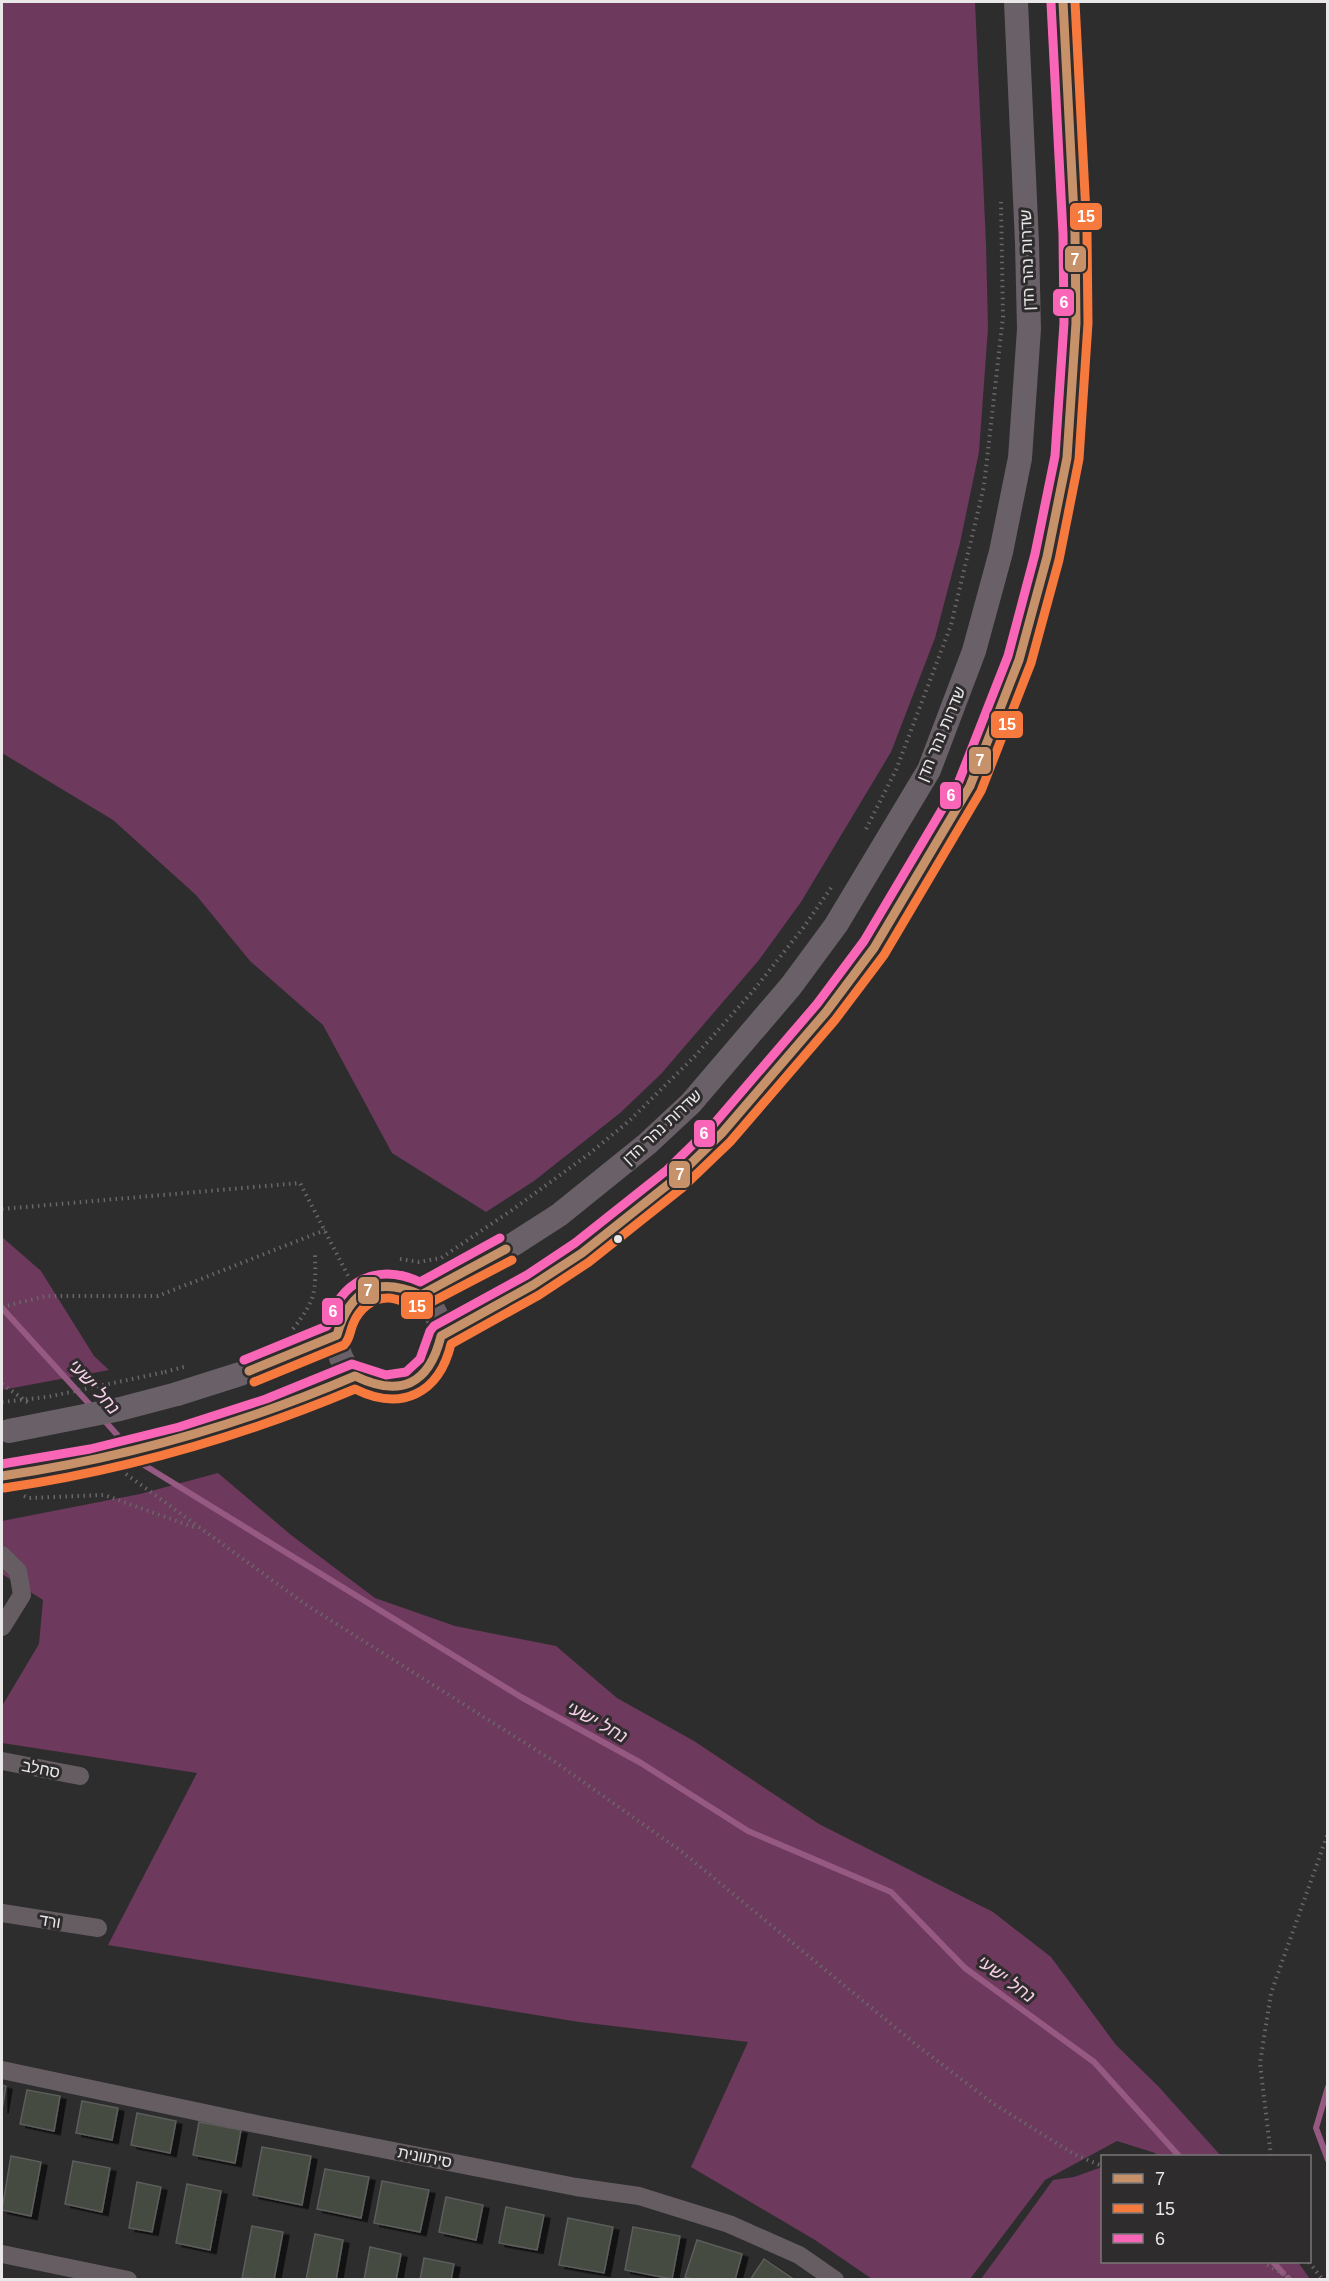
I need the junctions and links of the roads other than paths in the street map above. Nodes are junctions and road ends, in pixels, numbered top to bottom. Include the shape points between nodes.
1 (1016, 2) edge
2 (1063, 2) edge
3 (421, 1296) junction
4 (337, 1335) junction
5 (441, 1336) junction
6 (355, 1376) junction
7 (5, 1431) edge
8 (2, 1476) edge
9 (2, 1555) edge
10 (2, 1627) edge
11 (2, 1761) edge
12 (80, 1776) dead end
13 (2, 1913) edge
14 (98, 1928) dead end
15 (2, 2070) edge
16 (2, 2254) edge
17 (128, 2280) edge
18 (835, 2280) edge

1 - 3 main road, שדרות נהר הדן via 1029,329 1020,458 1001,552 974,651 928,770 836,925 791,986 691,1102 647,1144 559,1215
2 - 5 main road via 1076,323 1067,458 1047,556 1019,660 970,786 874,948 826,1012 722,1133 675,1179 582,1253
3 - 4 main road via 396,1285 370,1288 348,1306
3 - 5 main road via 436,1313
4 - 6 main road via 345,1364
4 - 7 main road, bridge via 240,1374 177,1394
5 - 6 main road via 439,1353 419,1380 386,1389
6 - 8 main road, bridge via 209,1431 130,1453
9 - 10 street via 18,1571 22,1595
11 - 12 street, סחלב
13 - 14 street, ורד
15 - 18 street, סיתוונית via 576,2187 639,2196 729,2224 800,2255
16 - 17 street

